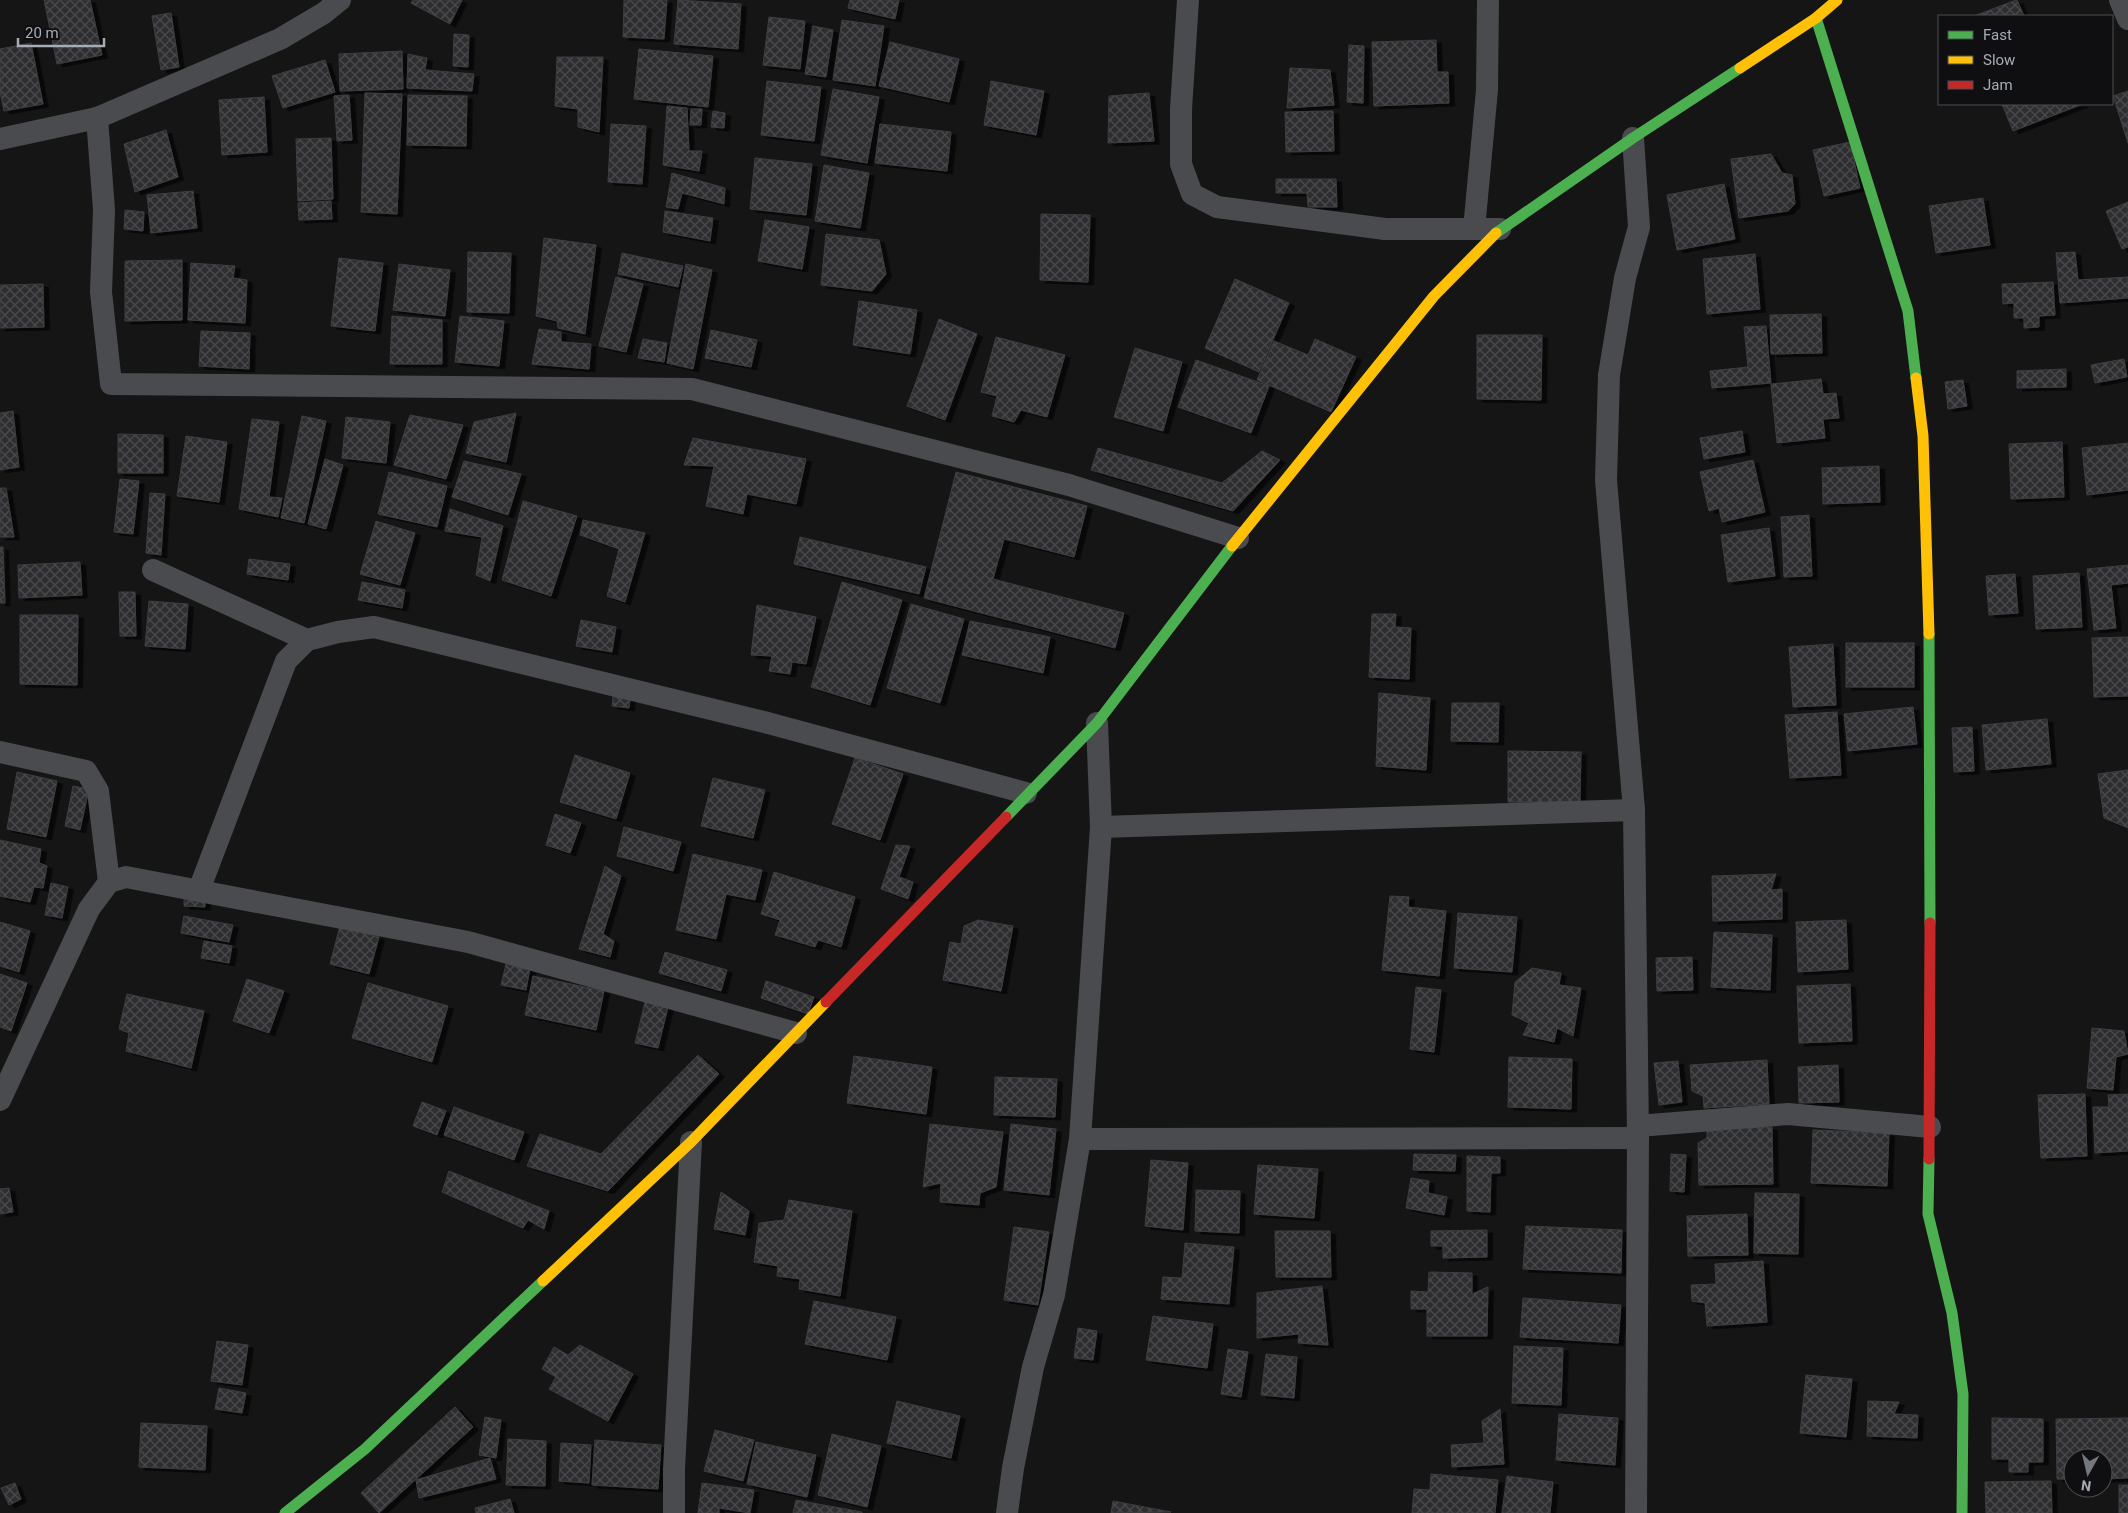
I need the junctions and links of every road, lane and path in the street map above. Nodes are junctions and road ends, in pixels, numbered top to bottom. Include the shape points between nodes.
1 (340, 0) edge
2 (1188, 0) edge
3 (1488, 0) edge
4 (1837, 0) edge
5 (2120, 0) edge
6 (1816, 18) junction
7 (2128, 19) edge
8 (97, 118) junction
9 (1632, 138) junction
10 (0, 139) edge
11 (1474, 229) junction
12 (1500, 229) junction
13 (1238, 538) junction
14 (153, 570) dead end
15 (307, 640) junction
16 (1097, 723) junction
17 (0, 752) edge
18 (1026, 793) junction
19 (1634, 810) junction
20 (1101, 826) junction
21 (109, 882) junction
22 (199, 890) junction
23 (796, 1033) junction
24 (0, 1100) edge
25 (1930, 1127) junction
26 (1638, 1132) junction
27 (1080, 1139) junction
28 (690, 1142) junction
29 (285, 1513) edge
30 (674, 1513) edge
31 (1008, 1513) edge
32 (1636, 1513) edge
33 (1962, 1513) edge

1 - 8 street via 280,39
2 - 11 street via 1180,164 1192,194 1217,207 1345,224
3 - 11 street via 1487,90
4 - 6 street
5 - 7 street
6 - 9 street
6 - 25 street via 1908,311 1923,436 1930,676
8 - 10 street
8 - 13 street via 104,210 101,292 111,384 692,389 1069,485
9 - 12 street
9 - 19 street via 1639,227 1625,278 1609,375 1606,480
11 - 12 street
12 - 13 street via 1434,296
13 - 16 street
14 - 15 street
15 - 18 street via 374,627 768,723
15 - 22 street via 286,661
16 - 18 street
16 - 20 street
17 - 21 street via 86,771 98,791
18 - 23 street
19 - 20 street
19 - 26 street
20 - 27 street
21 - 22 street via 126,877
21 - 24 street via 89,910
22 - 23 street via 468,942
23 - 28 street
25 - 26 street via 1788,1114
25 - 33 street via 1928,1214 1952,1313 1963,1394
26 - 27 street
26 - 32 street
27 - 31 street via 1054,1295 1033,1367
28 - 29 street via 365,1449
28 - 30 street

